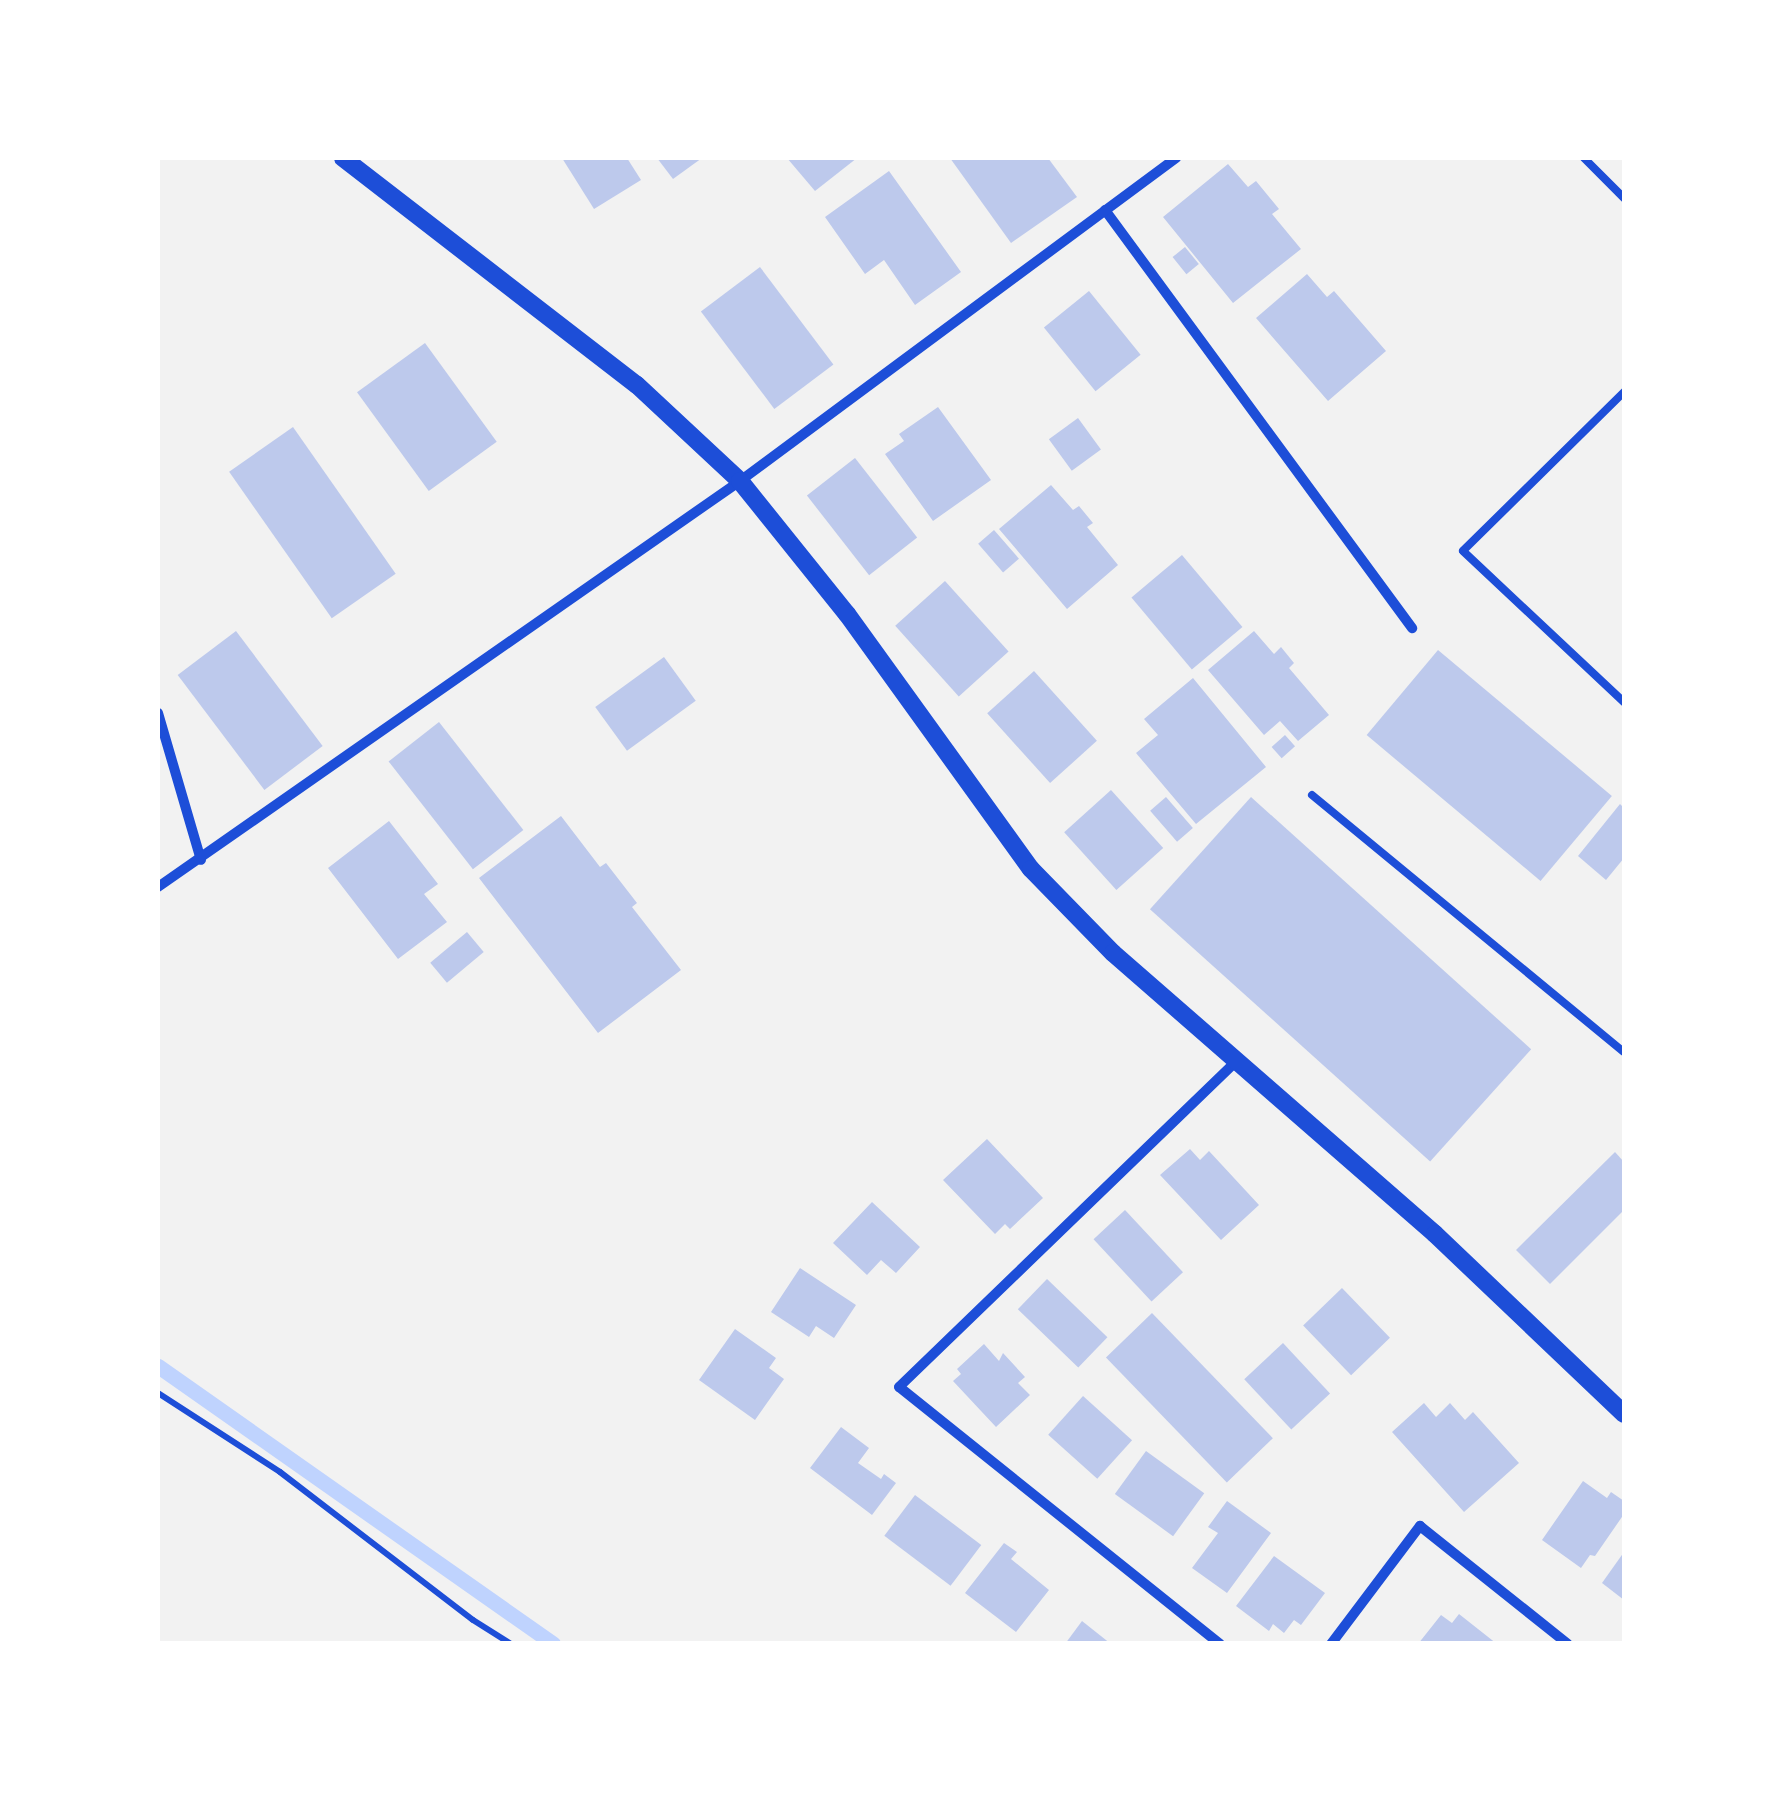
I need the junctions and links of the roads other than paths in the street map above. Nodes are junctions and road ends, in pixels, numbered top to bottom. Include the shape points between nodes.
1 (343, 158) edge
2 (1176, 158) edge
3 (1584, 158) edge
4 (1624, 198) edge
5 (1105, 210) junction
6 (1624, 392) edge
7 (740, 481) junction
8 (1412, 628) dead end
9 (1624, 702) edge
10 (158, 712) edge
11 (1312, 795) dead end
12 (201, 860) junction
13 (158, 887) edge
14 (1624, 1052) edge
15 (1236, 1061) junction
16 (1624, 1414) edge
17 (1220, 1644) edge
18 (1331, 1644) edge
19 (1568, 1644) edge

1 - 7 street via 636,386
2 - 5 street
3 - 4 lane
5 - 7 street
5 - 8 street
6 - 9 lane via 1464,551
7 - 12 street
7 - 15 street via 847,614 1032,869 1113,953
10 - 12 street
11 - 14 lane
12 - 13 street
15 - 16 street via 1435,1234
15 - 17 street via 899,1388
18 - 19 street via 1420,1526

